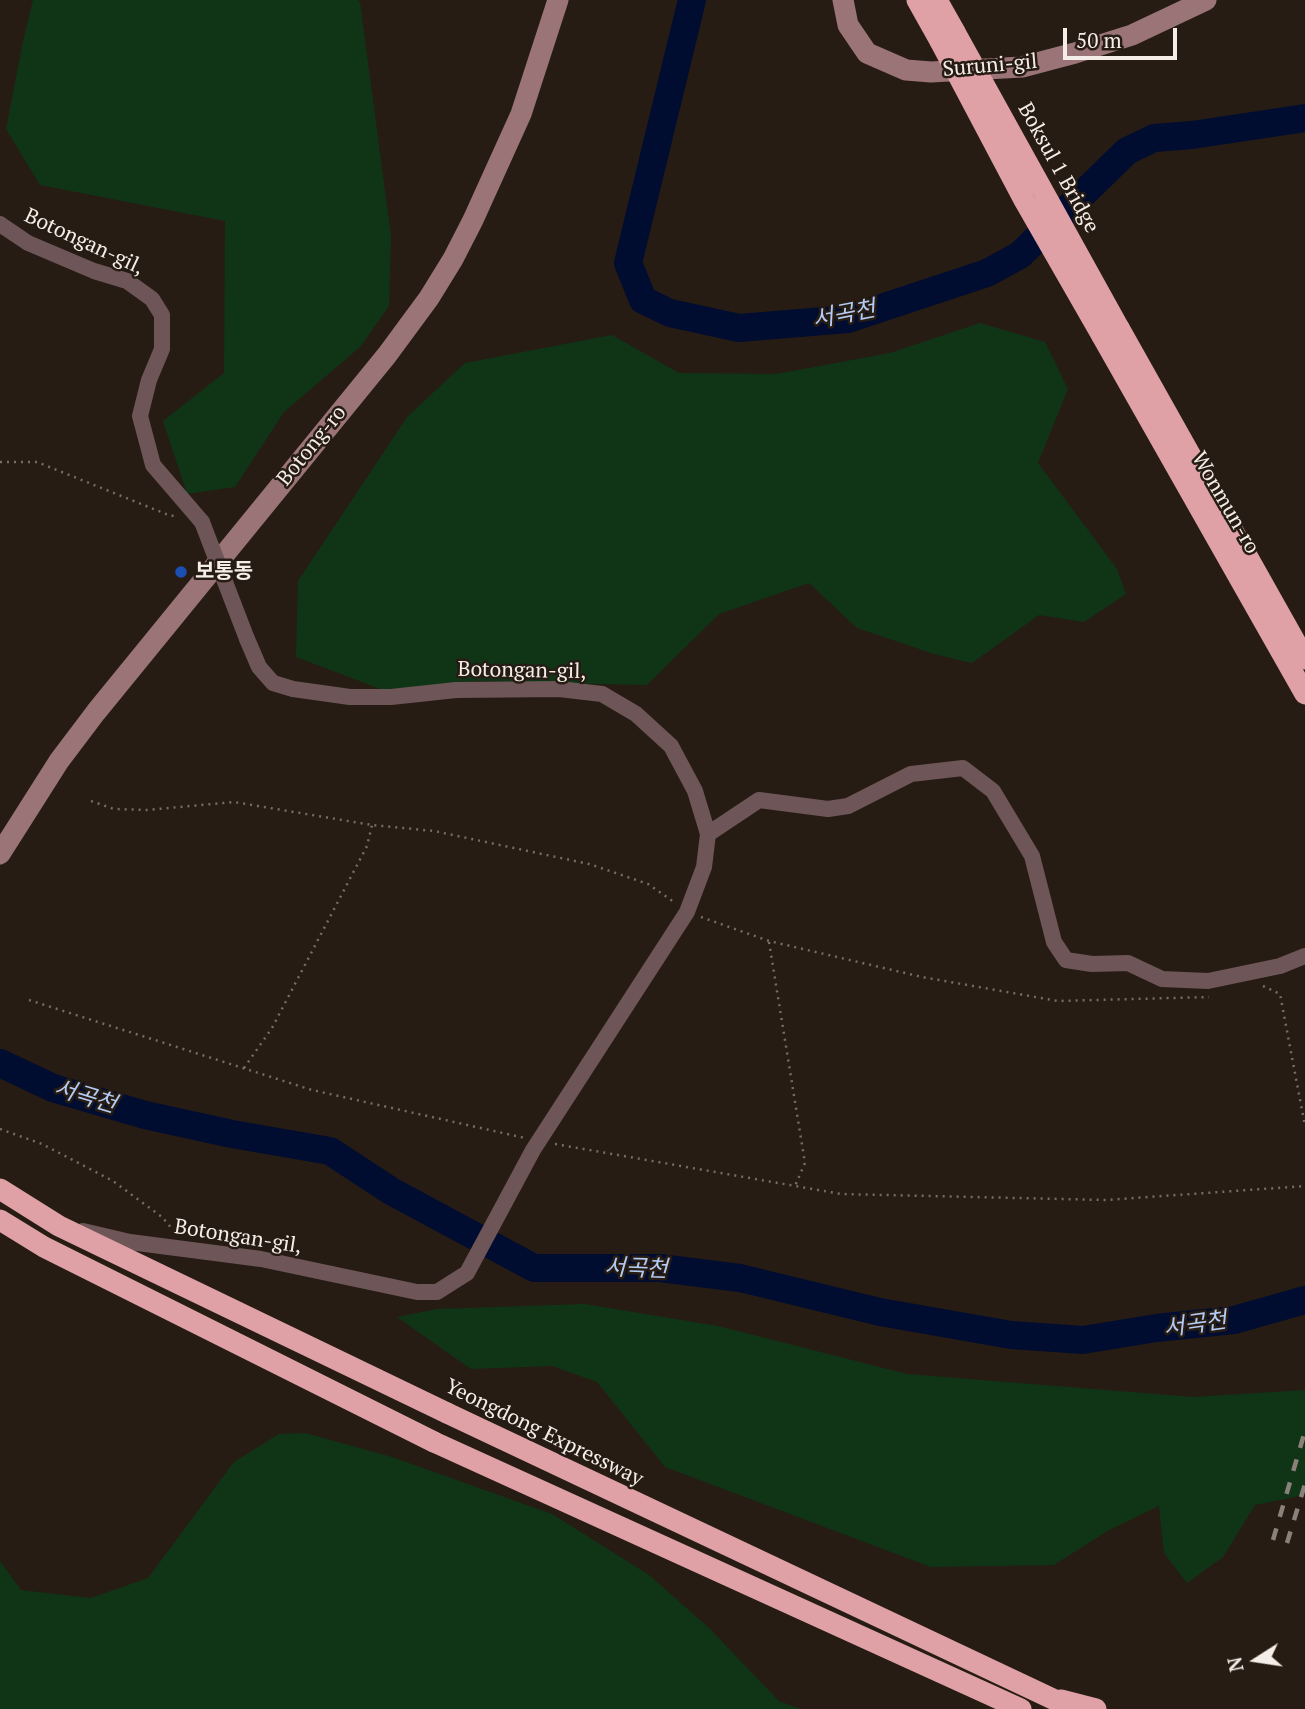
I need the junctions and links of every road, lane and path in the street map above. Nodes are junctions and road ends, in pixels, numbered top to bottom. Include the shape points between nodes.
1 (558, 0) edge
2 (843, 0) edge
3 (917, 0) edge
4 (937, 0) edge
5 (955, 0) edge
6 (1206, 0) edge
7 (948, 32) junction
8 (0, 224) edge
9 (1111, 332) junction
10 (0, 462) edge
11 (198, 517) junction
12 (1305, 659) edge
13 (1305, 694) edge
14 (91, 801) dead end
15 (372, 825) junction
16 (708, 834) junction
17 (0, 854) edge
18 (687, 912) junction
19 (769, 941) junction
20 (1305, 956) edge
21 (1263, 986) dead end
22 (1217, 995) dead end
23 (29, 1000) dead end
24 (244, 1068) junction
25 (270, 1076) dead end
26 (1305, 1126) edge
27 (0, 1129) edge
28 (779, 1182) dead end
29 (795, 1186) junction
30 (1305, 1186) edge
31 (0, 1189) edge
32 (0, 1220) edge
33 (0, 1234) edge
34 (190, 1249) junction
35 (1042, 1694) junction
36 (1021, 1709) edge
37 (1074, 1709) edge
38 (1097, 1709) edge

1 - 17 street, Botong-ro via 517,124 453,259 429,298 96,712
2 - 6 street, Suruni-gil via 848,25 867,52 906,69 932,72 1022,67 1076,53 1132,35
3 - 7 highway
4 - 7 highway
5 - 7 highway
7 - 9 highway, Boksul 1 Bridge, bridge via 1024,200
8 - 11 street, Botongan-gil, via 28,243 127,281 152,299 162,316 162,349 140,416 153,465
9 - 12 highway, Wonmun-ro
9 - 13 highway, Wonmun-ro
10 - 11 path via 37,462 171,516
11 - 16 street, Botongan-gil,, bridge via 259,667 273,683 350,697 482,690 602,694 636,714 671,746 695,791
14 - 15 path via 114,809 146,810 234,802
15 - 18 path via 434,831 589,864 648,884
15 - 24 path via 367,846 272,1028
16 - 18 street, Botongan-gil, via 704,867
16 - 20 street via 759,800 828,809 848,806 911,774 963,768 993,791 1032,856 1054,942 1066,960 1128,963 1161,979 1209,981
18 - 19 path
18 - 34 street, Botongan-gil, via 533,1150 467,1273 437,1292 417,1292
19 - 22 path via 922,977 1058,1001
19 - 29 path via 805,1163
21 - 26 path via 1280,994
23 - 24 path
24 - 25 path
27 - 34 path via 41,1144 113,1181 162,1217
28 - 29 path
29 - 30 path via 841,1194 1106,1200
31 - 35 highway, Yeongdong Expressway, bridge via 59,1226
32 - 36 highway, bridge via 44,1247 434,1442
33 - 34 street, Botongan-gil, via 36,1221 131,1242
35 - 37 highway, Yeongdong Expressway
35 - 38 highway

